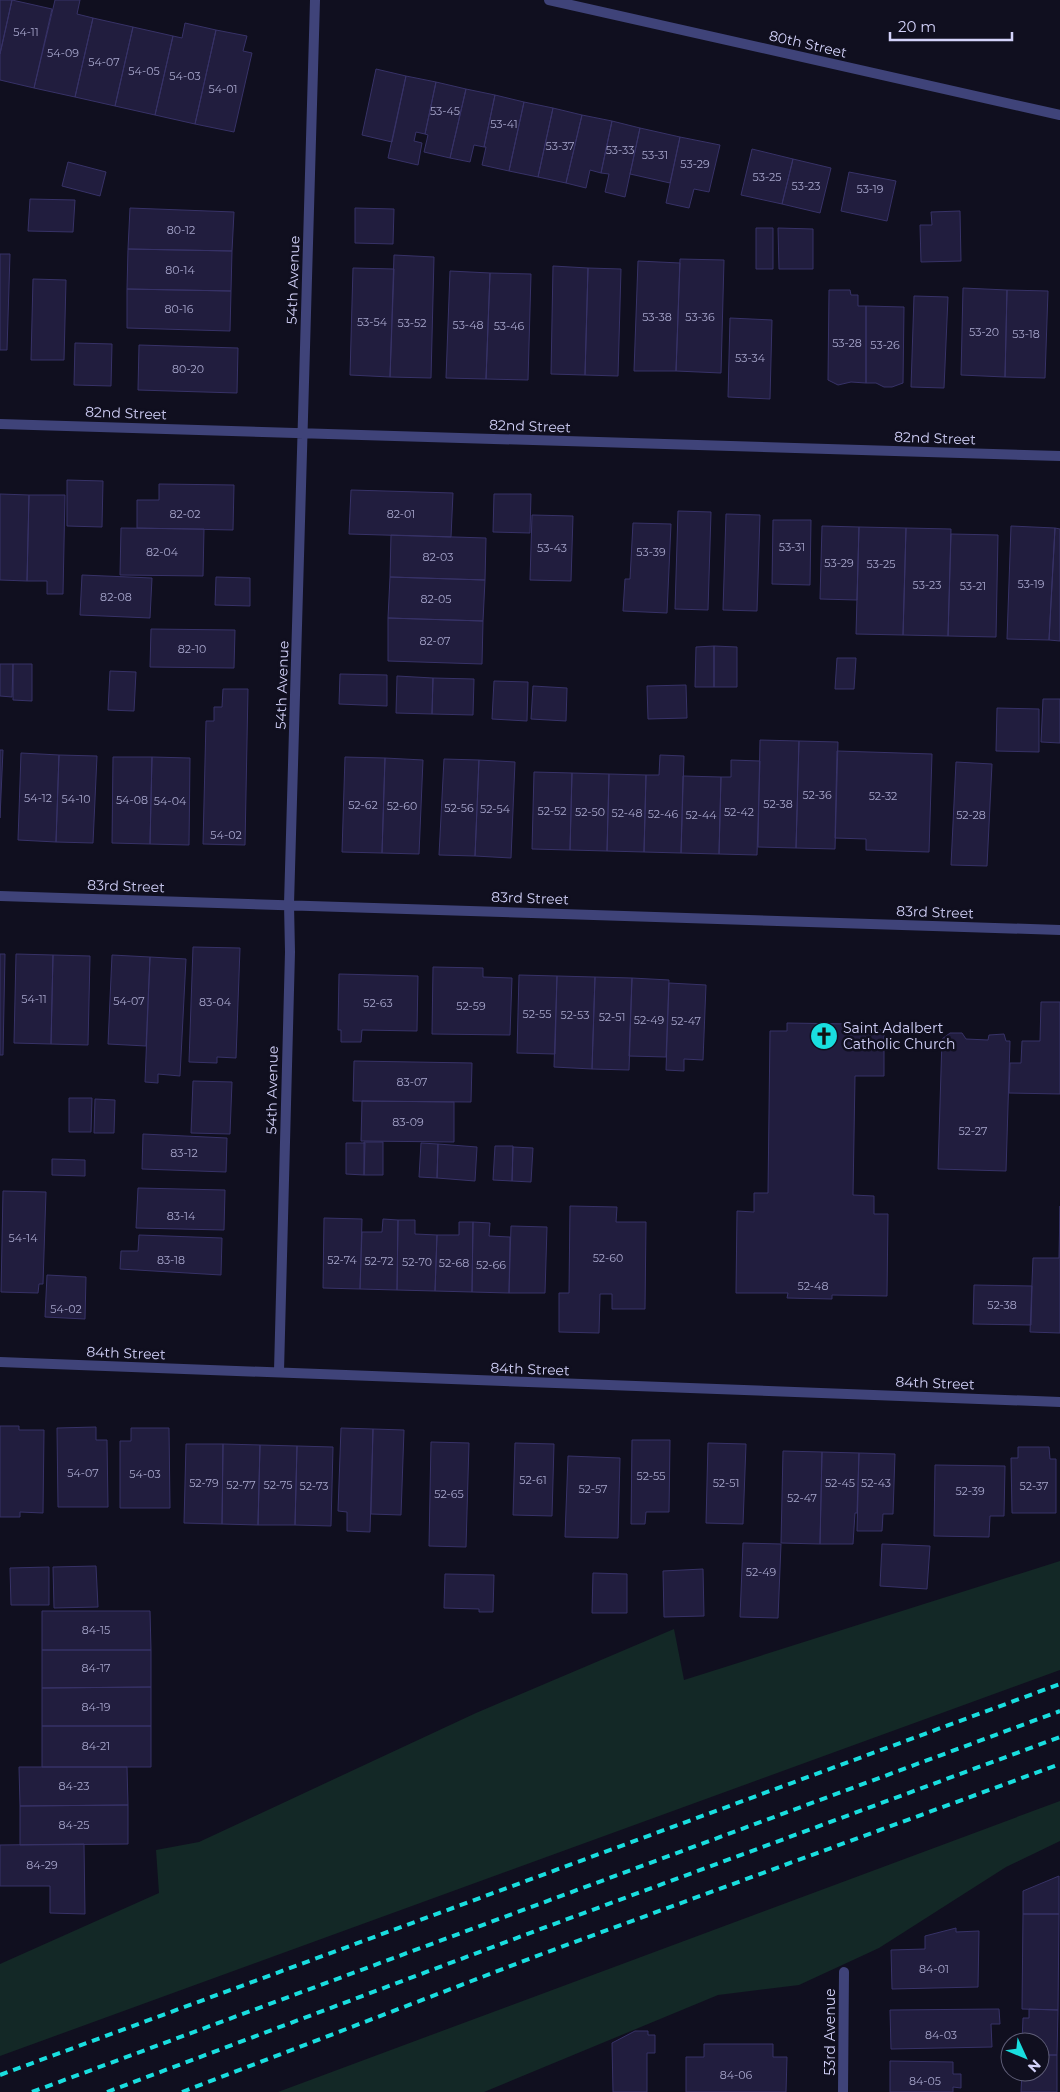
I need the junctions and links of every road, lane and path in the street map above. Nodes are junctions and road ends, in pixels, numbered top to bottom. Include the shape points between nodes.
1 (315, 0) edge
2 (550, 0) edge
3 (1060, 115) edge
4 (0, 424) edge
5 (303, 432) junction
6 (1060, 456) edge
7 (0, 896) edge
8 (289, 904) junction
9 (1060, 930) edge
10 (0, 1362) edge
11 (278, 1371) junction
12 (1060, 1402) edge
13 (844, 1972) dead end
14 (844, 2092) edge

1 - 5 street, 54th Avenue
2 - 3 street, 80th Street
4 - 5 street, 82nd Street
5 - 6 street, 82nd Street
5 - 8 street, 54th Avenue
7 - 8 street, 83rd Street
8 - 9 street, 83rd Street
8 - 11 street, 54th Avenue
10 - 11 street, 84th Street
11 - 12 street, 84th Street
13 - 14 street, 53rd Avenue

